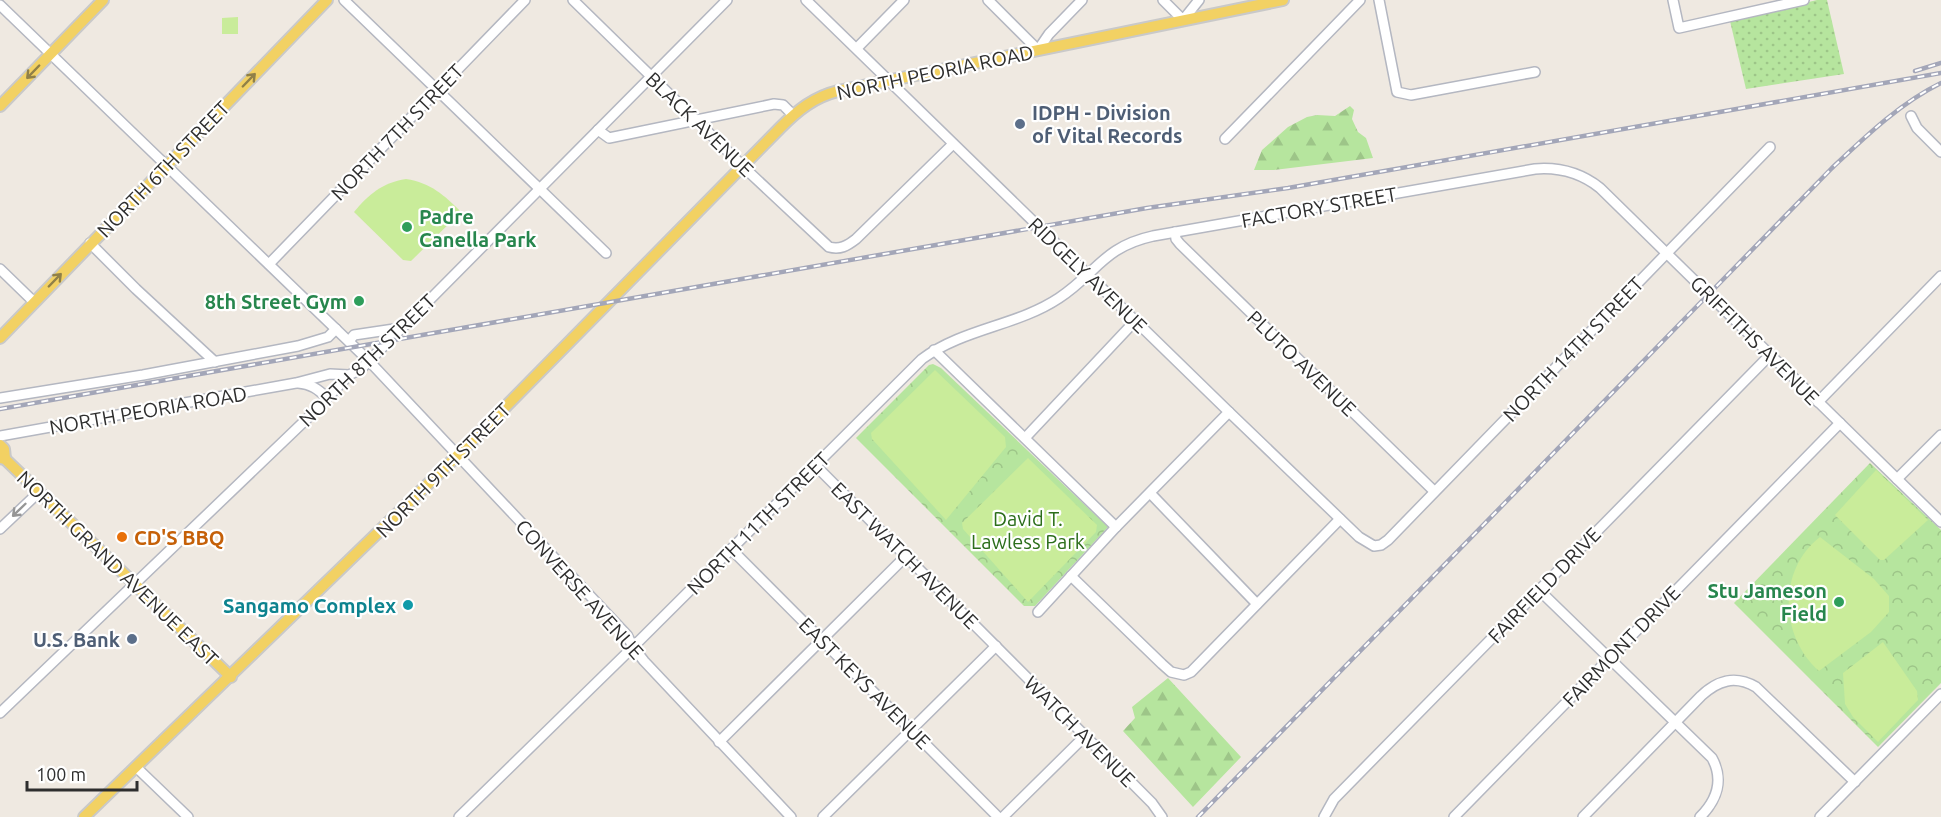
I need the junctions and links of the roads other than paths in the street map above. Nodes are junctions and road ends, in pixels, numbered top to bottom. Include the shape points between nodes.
1 (103, 0) edge
2 (327, 0) edge
3 (344, 0) edge
4 (525, 0) edge
5 (573, 0) edge
6 (727, 0) edge
7 (806, 0) edge
8 (904, 0) edge
9 (988, 0) edge
10 (1082, 0) edge
11 (1163, 0) edge
12 (1199, 0) edge
13 (1283, 0) edge
14 (1360, 0) edge
15 (1378, 0) edge
16 (1673, 0) edge
17 (1804, 0) edge
18 (0, 5) edge
19 (1183, 20) junction
20 (857, 48) junction
21 (1038, 50) junction
22 (51, 54) junction
23 (1535, 72) dead end
24 (651, 76) junction
25 (889, 80) junction
26 (436, 90) junction
27 (0, 106) edge
28 (793, 115) junction
29 (1911, 116) dead end
30 (696, 120) junction
31 (598, 130) junction
32 (1225, 139) dead end
33 (953, 144) junction
34 (1770, 147) dead end
35 (1941, 152) edge
36 (166, 166) junction
37 (743, 166) junction
38 (1562, 170) joint
39 (540, 190) junction
40 (1175, 232) junction
41 (90, 243) junction
42 (606, 253) dead end
43 (1667, 254) junction
44 (269, 264) junction
45 (0, 269) edge
46 (1087, 274) junction
47 (1941, 276) edge
48 (34, 302) junction
49 (1135, 321) junction
50 (336, 328) junction
51 (401, 328) junction
52 (0, 338) edge
53 (349, 340) junction
54 (934, 350) junction
55 (1769, 356) junction
56 (369, 361) junction
57 (215, 362) junction
58 (349, 375) junction
59 (296, 383) junction
60 (0, 398) edge
61 (327, 398) junction
62 (1818, 402) junction
63 (1229, 412) junction
64 (1840, 423) junction
65 (1941, 435) edge
66 (0, 436) edge
67 (1025, 438) junction
68 (0, 445) edge
69 (458, 455) junction
70 (3, 458) edge
71 (815, 465) junction
72 (1897, 479) junction
73 (1434, 491) junction
74 (39, 492) junction
75 (1150, 493) junction
76 (1340, 519) junction
77 (1941, 522) edge
78 (1116, 527) junction
79 (0, 529) edge
80 (1374, 546) joint
81 (731, 549) junction
82 (906, 556) junction
83 (1071, 576) junction
84 (135, 584) junction
85 (1539, 590) junction
86 (1257, 604) junction
87 (1038, 612) dead end
88 (823, 640) junction
89 (996, 646) junction
90 (633, 647) junction
91 (1610, 657) junction
92 (1735, 668) dead end
93 (231, 677) junction
94 (1734, 680) junction
95 (1941, 694) edge
96 (0, 713) edge
97 (1676, 722) junction
98 (912, 730) junction
99 (1084, 736) junction
100 (719, 741) junction
101 (136, 767) junction
102 (1855, 782) junction
103 (84, 817) edge
104 (188, 817) edge
105 (459, 817) edge
106 (790, 817) edge
107 (823, 817) edge
108 (998, 817) edge
109 (1003, 817) edge
110 (1162, 817) edge
111 (1324, 817) edge
112 (1454, 817) edge
113 (1583, 817) edge
114 (1700, 817) edge
115 (1821, 817) edge

1 - 22 main road
36 -> 2 main road, NORTH 6TH STREET
3 - 26 street
4 - 26 street, NORTH 7TH STREET
5 - 24 street, BLACK AVENUE
6 - 24 street, NORTH 8TH STREET
7 - 20 street, RIDGELY AVENUE
8 - 20 street
9 - 21 street
10 - 21 street
11 - 19 street
12 - 19 street
13 - 19 main road, NORTH PEORIA ROAD
14 - 32 street
15 - 23 street via 1397,92 1411,95
16 - 17 street via 1679,28
18 - 22 street, CONVERSE AVENUE
19 - 21 main road, NORTH PEORIA ROAD
20 - 25 street, RIDGELY AVENUE
21 - 25 main road, NORTH PEORIA ROAD
22 -> 27 main road
22 - 36 street, CONVERSE AVENUE
24 - 30 street, BLACK AVENUE
24 - 31 street, NORTH 8TH STREET
25 - 28 main road, NORTH PEORIA ROAD via 825,94
25 - 33 street, RIDGELY AVENUE
26 - 39 street
26 - 44 street, NORTH 7TH STREET
28 - 30 street via 783,105 774,104
28 - 37 main road, NORTH 9TH STREET
29 - 35 street via 1917,128
30 - 31 street via 609,138
30 - 37 street, BLACK AVENUE
31 - 39 street, NORTH 8TH STREET
33 - 37 street, BLACK AVENUE via 856,239 835,249
33 - 46 street, RIDGELY AVENUE
34 - 43 street, NORTH 14TH STREET
36 - 41 main road, NORTH 6TH STREET
36 - 44 street, CONVERSE AVENUE
37 - 69 main road, NORTH 9TH STREET
38 - 40 street, FACTORY STREET via 1535,169
38 - 43 street, GRIFFITHS AVENUE via 1584,177 1600,188
39 - 42 street
39 - 51 street, NORTH 8TH STREET
40 - 46 street, FACTORY STREET via 1128,243
40 - 73 street, PLUTO AVENUE via 1180,244
48 -> 41 main road, NORTH 6TH STREET
41 - 57 street
43 - 55 street, GRIFFITHS AVENUE
43 - 73 street, NORTH 14TH STREET
44 - 50 street, CONVERSE AVENUE
45 - 48 street
46 - 49 street, RIDGELY AVENUE
46 - 54 street, NORTH 11TH STREET via 1042,308 968,333
47 - 62 street
48 - 52 main road, NORTH 6TH STREET
49 - 63 street, RIDGELY AVENUE
49 - 67 street
50 - 53 street, CONVERSE AVENUE
50 - 57 street via 328,337 298,346
51 - 53 street via 354,335
51 - 56 street, NORTH 8TH STREET
53 - 56 street, CONVERSE AVENUE
54 - 67 street
54 - 71 street, NORTH 11TH STREET
55 - 62 street, GRIFFITHS AVENUE
55 - 85 street, FAIRFIELD DRIVE
56 - 58 street, NORTH 8TH STREET
56 - 69 street, CONVERSE AVENUE
57 - 60 street
58 - 59 street, NORTH PEORIA ROAD via 330,374
58 - 61 street, NORTH 8TH STREET
59 - 61 street via 314,387
59 - 66 street, NORTH PEORIA ROAD
61 - 84 street, NORTH 8TH STREET
62 - 64 street, GRIFFITHS AVENUE
63 - 75 street
63 - 76 street, RIDGELY AVENUE
64 - 72 street, GRIFFITHS AVENUE
64 - 91 street, FAIRMONT DRIVE
65 - 72 street
67 - 78 street
68 - 70 main road, NORTH GRAND AVENUE EAST
69 - 90 street, CONVERSE AVENUE via 627,635
69 - 93 main road, NORTH 9TH STREET
70 - 74 main road, NORTH GRAND AVENUE EAST
71 - 81 street, NORTH 11TH STREET
71 - 82 street, EAST WATCH AVENUE
72 - 77 street, GRIFFITHS AVENUE
73 - 80 street, NORTH 14TH STREET via 1388,540
74 -> 79 street
74 - 84 main road, NORTH GRAND AVENUE EAST
75 - 78 street
75 - 86 street
76 - 80 street, RIDGELY AVENUE
76 - 86 street
78 - 83 street
81 - 88 street, EAST KEYS AVENUE
81 - 90 street, NORTH 11TH STREET
82 - 88 street
82 - 89 street, EAST WATCH AVENUE
83 - 86 street via 1171,672 1184,675
83 - 87 street
84 - 93 main road, NORTH GRAND AVENUE EAST
84 - 96 street, NORTH 8TH STREET
85 - 91 street
85 - 111 street, FAIRFIELD DRIVE via 1334,799
88 - 98 street, EAST KEYS AVENUE
88 - 100 street
89 - 98 street
89 - 99 street, WATCH AVENUE
90 - 100 street, CONVERSE AVENUE
90 - 105 street, NORTH 11TH STREET
91 - 97 street
91 - 112 street, FAIRMONT DRIVE
92 - 94 street
93 - 101 main road, NORTH 9TH STREET
94 - 97 street via 1710,688
94 - 102 street via 1748,682 1764,693
95 - 102 street
97 - 113 street
97 - 114 street via 1717,767 1715,797
98 - 107 street
98 - 108 street, EAST KEYS AVENUE
99 - 109 street
99 - 110 street, WATCH AVENUE
100 - 106 street, CONVERSE AVENUE
101 - 103 main road, NORTH 9TH STREET
101 - 104 street
102 - 115 street

